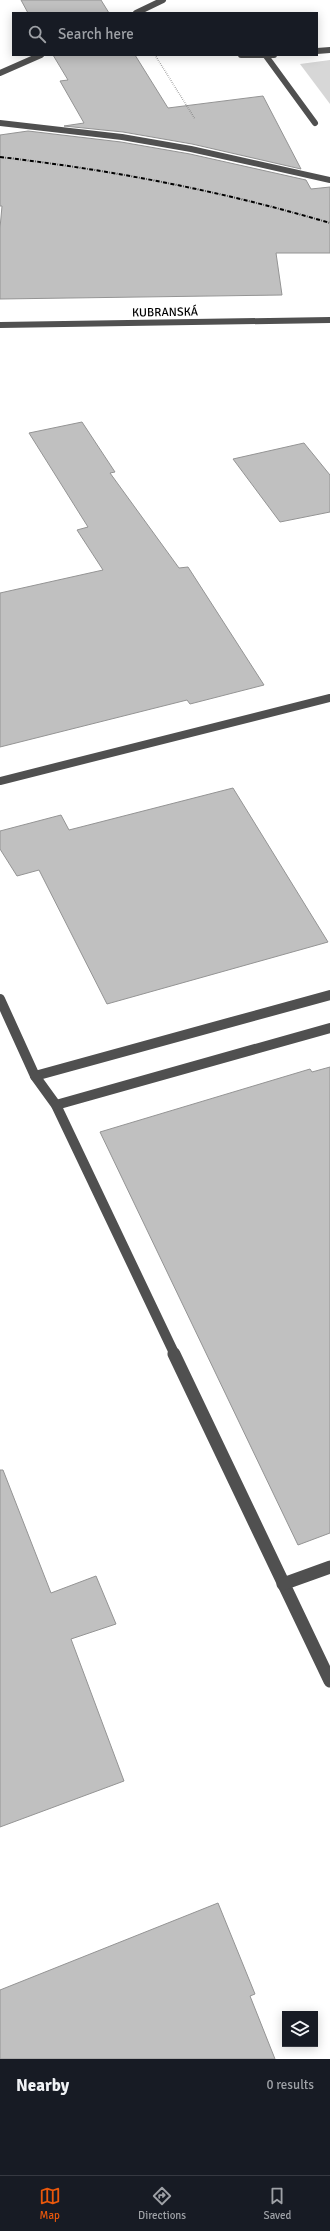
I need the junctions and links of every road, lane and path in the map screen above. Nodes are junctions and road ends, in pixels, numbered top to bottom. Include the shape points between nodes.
1 (163, 0) edge
2 (138, 12) edge
3 (330, 50) edge
4 (318, 51) edge
5 (39, 56) edge
6 (156, 56) edge
7 (266, 56) edge
8 (0, 73) edge
9 (0, 123) edge
10 (315, 123) dead end
11 (191, 149) junction
12 (330, 180) edge
13 (330, 320) edge
14 (0, 325) edge
15 (330, 698) edge
16 (0, 781) edge
17 (330, 995) edge
18 (0, 999) edge
19 (330, 1028) edge
20 (35, 1076) junction
21 (56, 1106) junction
22 (330, 1567) edge
23 (283, 1584) junction
24 (330, 1681) edge

1 - 2 street
3 - 4 street
5 - 8 street
6 - 11 path via 202,131
7 - 10 street
9 - 11 street via 122,137
11 - 12 street
13 - 14 street, KUBRANSKÁ
15 - 16 street
17 - 20 street
18 - 20 street
19 - 21 street
20 - 21 street
21 - 23 street
22 - 23 street
23 - 24 street

